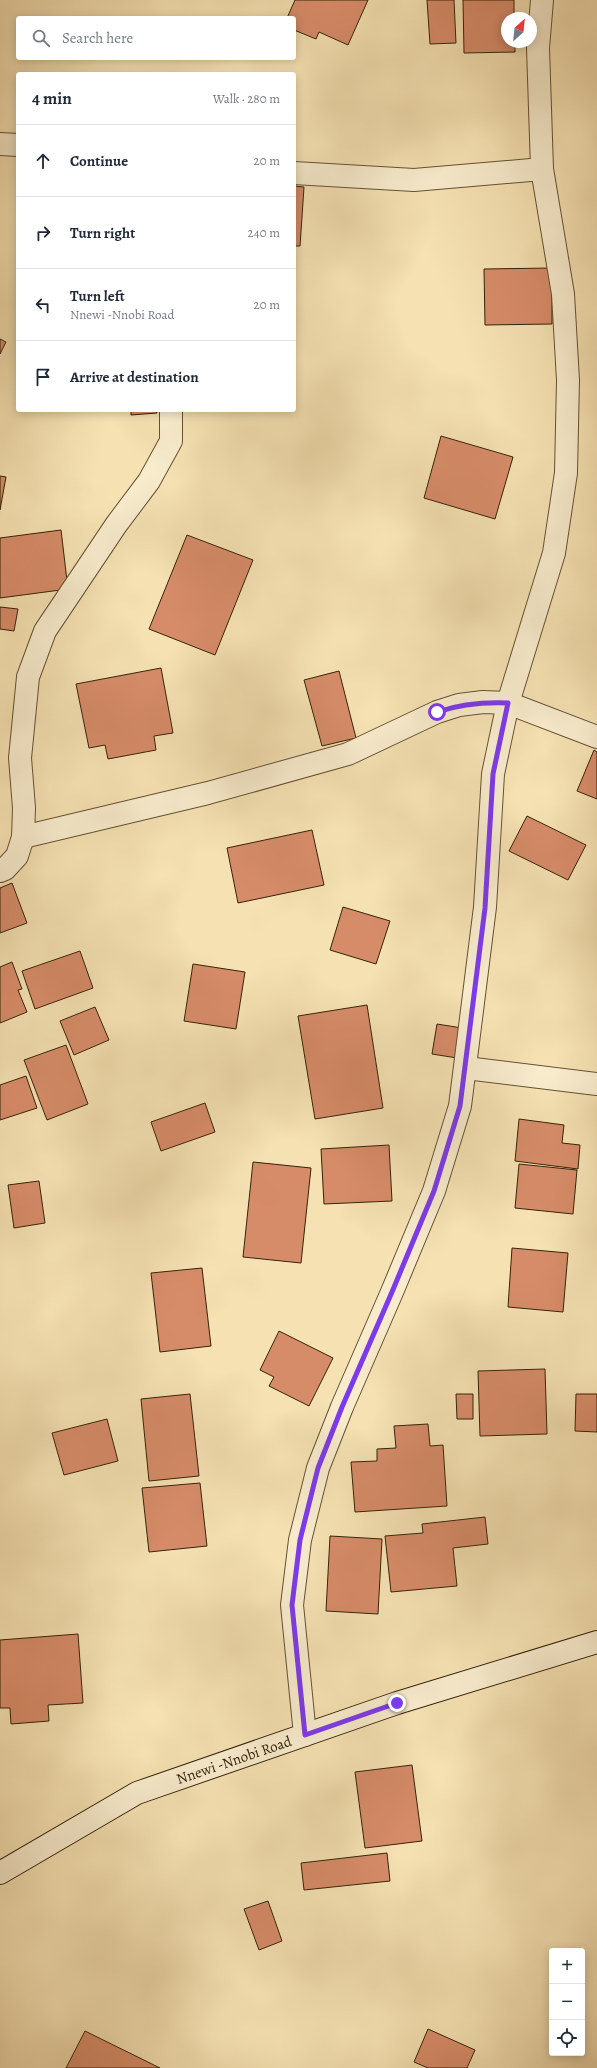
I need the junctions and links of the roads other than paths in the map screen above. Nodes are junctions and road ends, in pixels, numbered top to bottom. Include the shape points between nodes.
1 (542, 0) edge
2 (0, 144) edge
3 (16, 145) edge
4 (542, 169) junction
5 (296, 173) edge
6 (171, 412) edge
7 (508, 703) junction
8 (597, 737) edge
9 (23, 837) junction
10 (0, 871) edge
11 (466, 1068) junction
12 (597, 1084) edge
13 (597, 1642) edge
14 (305, 1735) junction
15 (0, 1873) edge

1 - 4 street via 538,48
2 - 3 street
4 - 5 street via 414,180
4 - 7 street via 563,294 568,380 566,473 554,553
6 - 9 street via 171,441 149,481 116,525 45,631 28,677 20,758 24,808
7 - 8 street
7 - 9 street via 483,702 459,705 437,712 348,754 208,793
7 - 11 street via 493,774 485,908
9 - 10 street via 17,856
11 - 12 street
11 - 14 street via 460,1106 434,1191 318,1468 300,1540 292,1605
13 - 14 street, Nnewi -Nnobi Road via 397,1703
14 - 15 street, Nnewi -Nnobi Road via 137,1793

